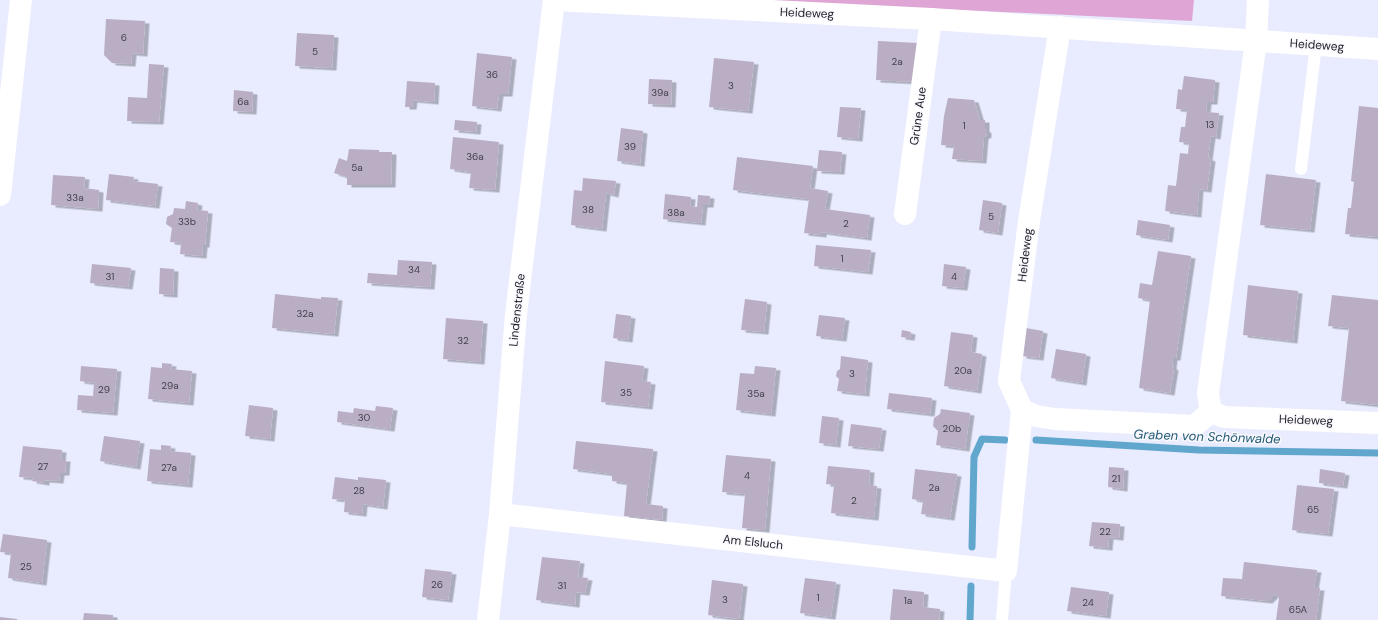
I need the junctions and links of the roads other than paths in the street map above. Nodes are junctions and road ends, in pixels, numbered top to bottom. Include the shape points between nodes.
1 (21, 0) edge
2 (554, 0) edge
3 (1258, 0) edge
4 (931, 19) junction
5 (1060, 28) junction
6 (1256, 41) junction
7 (1316, 45) junction
8 (1378, 48) edge
9 (1301, 169) dead end
10 (0, 195) edge
11 (905, 214) dead end
12 (1022, 410) junction
13 (1211, 412) junction
14 (1378, 423) edge
15 (500, 514) junction
16 (1006, 571) junction
17 (488, 620) edge
18 (1002, 620) edge

1 - 10 street
2 - 4 street, Heideweg
2 - 15 street, Lindenstraße via 516,314
3 - 6 street
4 - 5 street, Heideweg
4 - 11 street, Grüne Aue
5 - 6 street, Heideweg
5 - 12 street, Heideweg via 1029,221 1009,381
6 - 7 street, Heideweg
6 - 13 street via 1208,393
7 - 8 street, Heideweg
7 - 9 lane
12 - 13 street via 1036,416 1055,419 1194,426
12 - 16 street, Heideweg
13 - 14 street, Heideweg via 1224,417
15 - 16 street, Am Elsluch
15 - 17 street, Lindenstraße
16 - 18 lane

